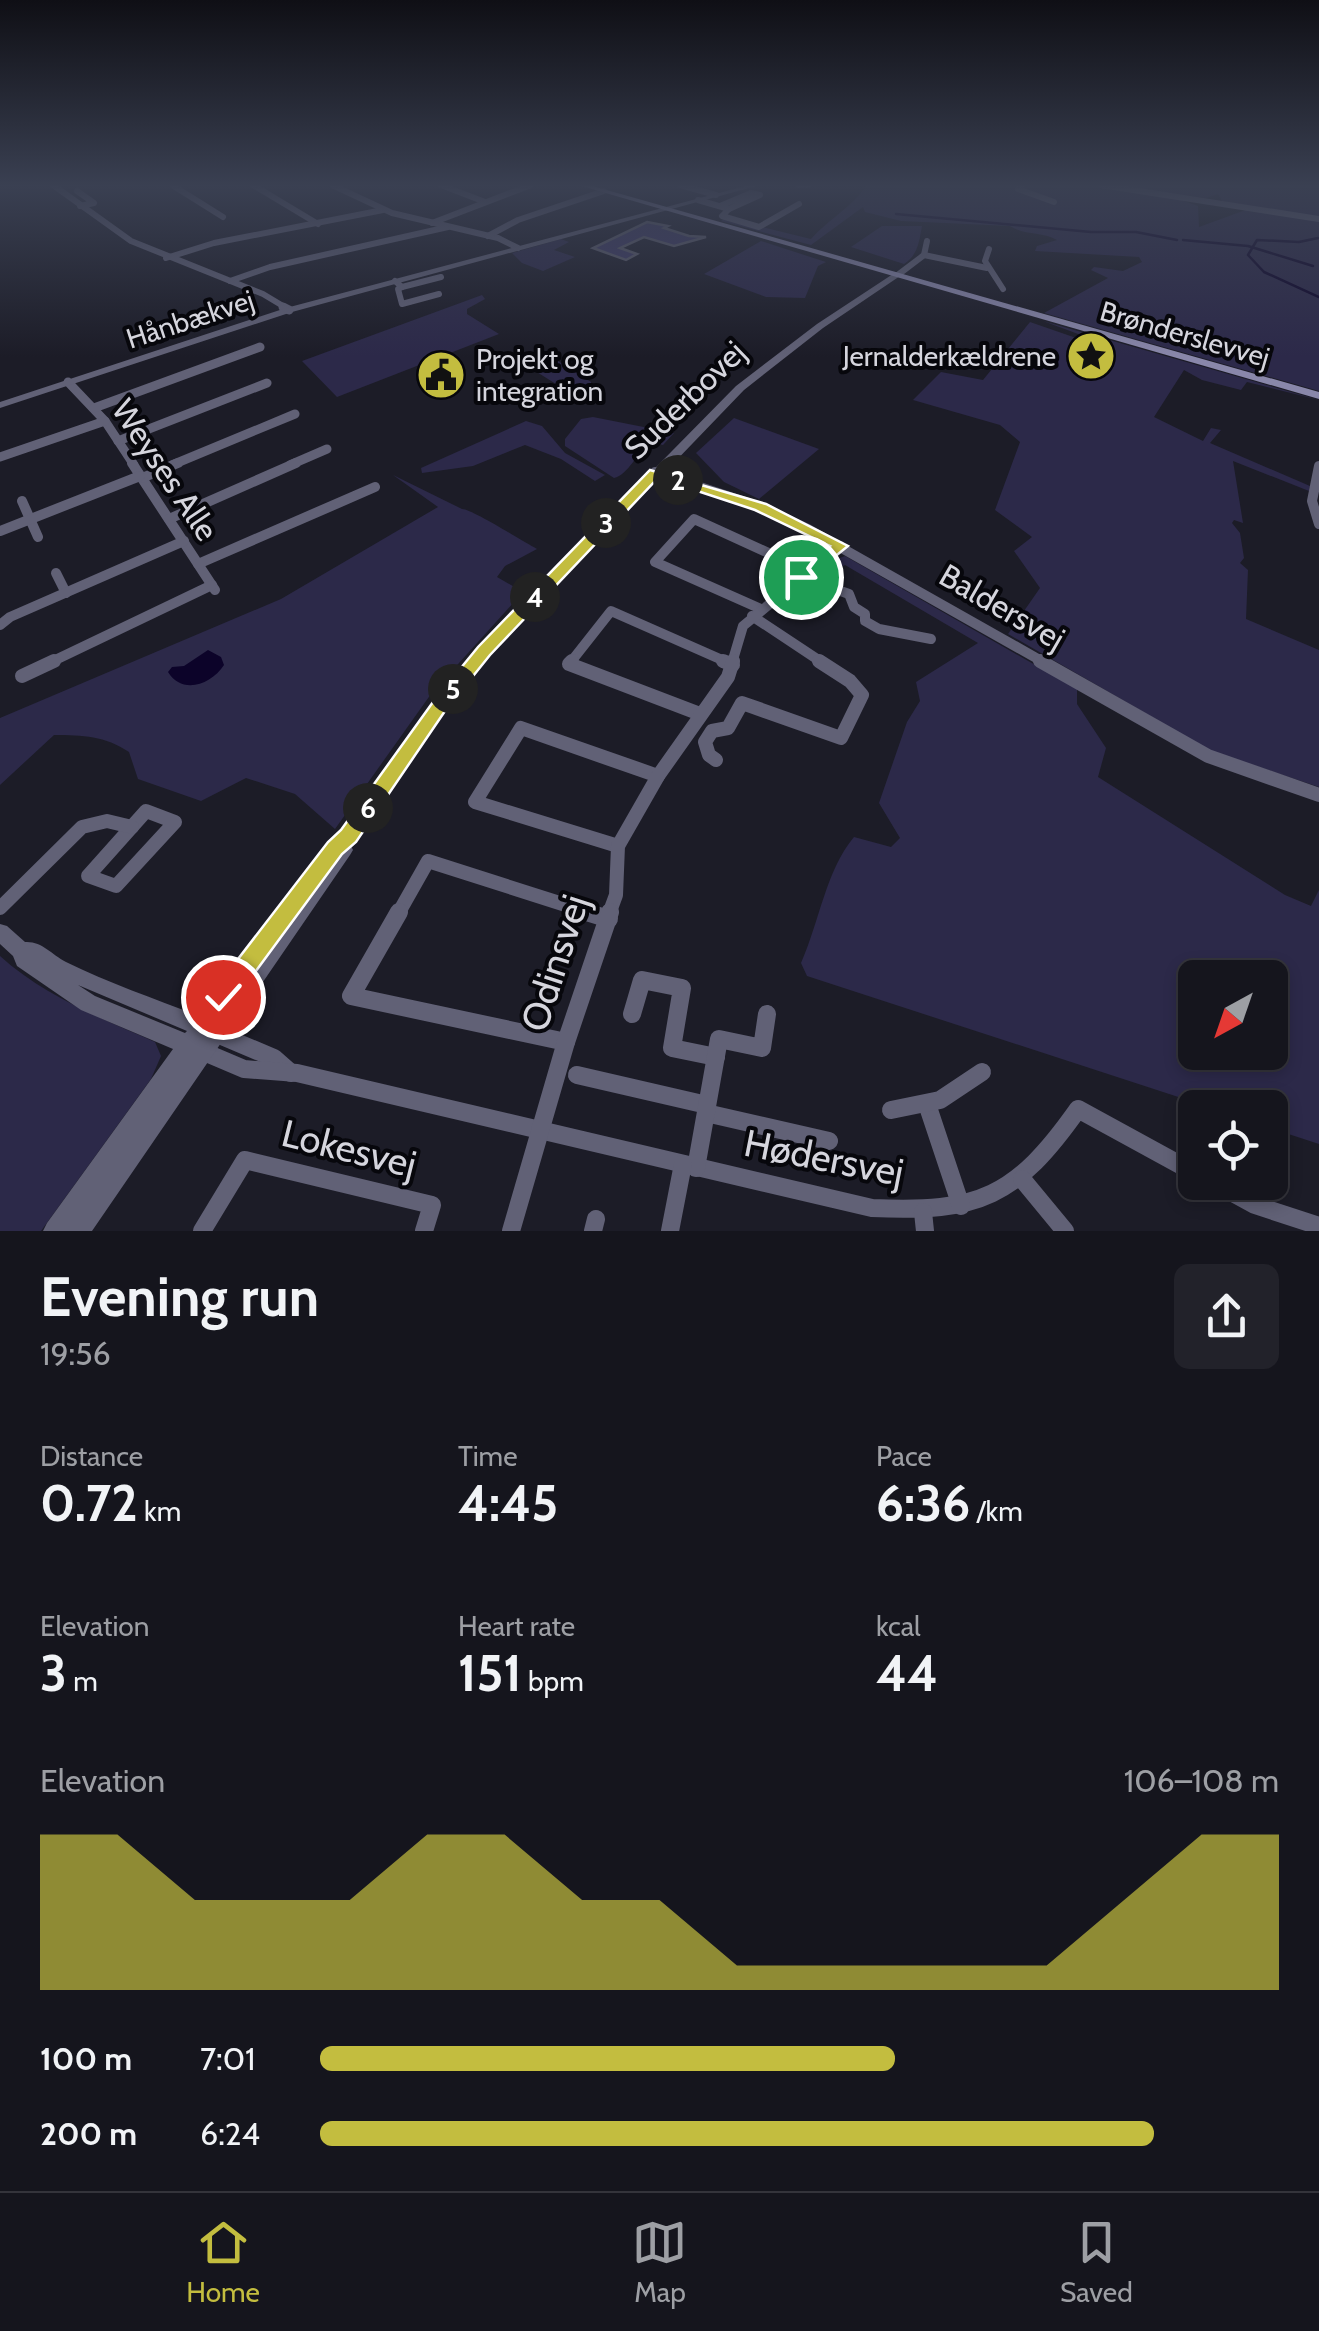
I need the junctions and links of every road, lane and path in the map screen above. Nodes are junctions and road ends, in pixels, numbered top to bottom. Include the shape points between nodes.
1 (135, 242) edge
2 (217, 242) edge
3 (377, 242) edge
4 (500, 242) edge
5 (537, 242) edge
6 (784, 242) edge
7 (927, 242) edge
8 (513, 249) junction
9 (989, 249) dead end
10 (924, 254) junction
11 (166, 258) junction
12 (987, 268) junction
13 (897, 275) junction
14 (441, 277) dead end
15 (230, 281) junction
16 (398, 284) junction
17 (1002, 289) dead end
18 (439, 294) dead end
19 (288, 310) junction
20 (260, 347) dead end
21 (68, 382) junction
22 (267, 383) dead end
23 (1319, 396) edge
24 (0, 405) edge
25 (94, 408) junction
26 (295, 414) dead end
27 (105, 420) junction
28 (118, 441) junction
29 (328, 448) dead end
30 (1, 456) edge
31 (1319, 466) edge
32 (10, 471) dead end
33 (655, 472) junction
34 (141, 477) junction
35 (375, 487) dead end
36 (22, 501) dead end
37 (30, 519) junction
38 (168, 519) junction
39 (1319, 524) edge
40 (0, 531) edge
41 (38, 537) dead end
42 (184, 542) junction
43 (840, 546) junction
44 (198, 564) junction
45 (56, 573) dead end
46 (805, 574) junction
47 (66, 592) junction
48 (757, 613) junction
49 (0, 625) edge
50 (931, 640) dead end
51 (733, 665) junction
52 (22, 676) dead end
53 (700, 714) junction
54 (689, 730) junction
55 (707, 736) junction
56 (716, 760) dead end
57 (658, 776) junction
58 (1319, 795) edge
59 (132, 827) junction
60 (618, 846) junction
61 (0, 908) edge
62 (610, 919) junction
63 (0, 932) edge
64 (632, 1014) dead end
65 (767, 1014) dead end
66 (203, 1040) junction
67 (566, 1042) junction
68 (716, 1057) junction
69 (982, 1072) dead end
70 (577, 1074) dead end
71 (928, 1107) junction
72 (707, 1108) junction
73 (890, 1110) dead end
74 (540, 1132) junction
75 (828, 1141) dead end
76 (1178, 1164) edge
77 (689, 1166) junction
78 (1022, 1179) junction
79 (1244, 1200) edge
80 (961, 1206) junction
81 (924, 1222) edge
82 (1319, 1226) edge
83 (54, 1231) edge
84 (78, 1231) edge
85 (202, 1231) edge
86 (424, 1231) edge
87 (511, 1231) edge
88 (670, 1231) edge
89 (1064, 1231) edge

1 - 11 street
2 - 11 street
3 - 15 street
4 - 8 street
5 - 8 street, Hånbækvej
6 - 13 main road, Brønderslevvej
7 - 10 street
8 - 16 street, Hånbækvej
9 - 12 street
10 - 12 street
10 - 13 street
11 - 15 street
12 - 17 street
13 - 23 main road, Brønderslevvej
13 - 33 street, Suderbovej via 740,388
14 - 16 street, Hånbækvej
15 - 19 street
16 - 18 street via 402,304
16 - 19 street, Hånbækvej
19 - 21 street, Hånbækvej
20 - 25 street
21 - 24 street, Hånbækvej
21 - 25 street, Weyses Alle
22 - 28 street
25 - 27 street, Weyses Alle
26 - 34 street
27 - 28 street, Weyses Alle
27 - 30 street
28 - 34 street, Weyses Alle
29 - 38 street
30 - 32 street
31 - 39 street via 1312,501
33 - 43 street, Baldersvej via 760,507
33 - 66 street, Suderbovej via 439,706 296,898
34 - 37 street
34 - 38 street, Weyses Alle
35 - 44 street
36 - 37 street
37 - 40 street
37 - 41 street
38 - 42 street, Weyses Alle
42 - 44 street, Weyses Alle
42 - 47 street
43 - 46 street, Odinsvej
43 - 58 street, Baldersvej via 1208,756
44 - 52 street, Weyses Alle via 214,588
45 - 47 street
46 - 48 street, Odinsvej
46 - 48 street via 694,519 655,562
46 - 50 street via 812,583 849,594 879,629
47 - 49 street
48 - 51 street, Odinsvej via 738,634
48 - 55 street via 862,695 841,738 742,703 728,728
51 - 53 street, Odinsvej
51 - 53 street via 611,612 569,664
53 - 54 street, Odinsvej
54 - 55 street
54 - 57 street, Odinsvej
55 - 56 street via 705,750
57 - 60 street, Odinsvej
57 - 60 street via 521,728 475,802
59 - 59 street via 110,852 88,876 116,886 175,822 146,812
59 - 61 street via 97,820 82,827
60 - 62 street, Odinsvej
62 - 67 street, Odinsvej
62 - 67 street via 428,861 350,996
63 - 66 street via 46,978 88,1003
64 - 68 street via 642,980 682,988 672,1048
65 - 68 street via 762,1048 719,1039
66 - 74 street, Hødersvej via 244,1070 292,1073
66 - 83 street, Suderbovej
66 - 84 street, Suderbovej
67 - 74 street, Odinsvej
68 - 72 street, Hødersvej
69 - 71 street via 958,1094
70 - 72 street, Hødersvej
71 - 73 street
71 - 80 street
72 - 75 street, Hødersvej
72 - 77 street, Hødersvej
74 - 77 street, Hødersvej
74 - 87 street, Odinsvej
76 - 78 street, Hødersvej via 1078,1109
77 - 81 street, Hødersvej
77 - 88 street, Hødersvej
78 - 80 street, Hødersvej
78 - 89 street
79 - 82 street
80 - 81 street, Hødersvej
85 - 86 street, Lokesvej via 246,1160 432,1205

